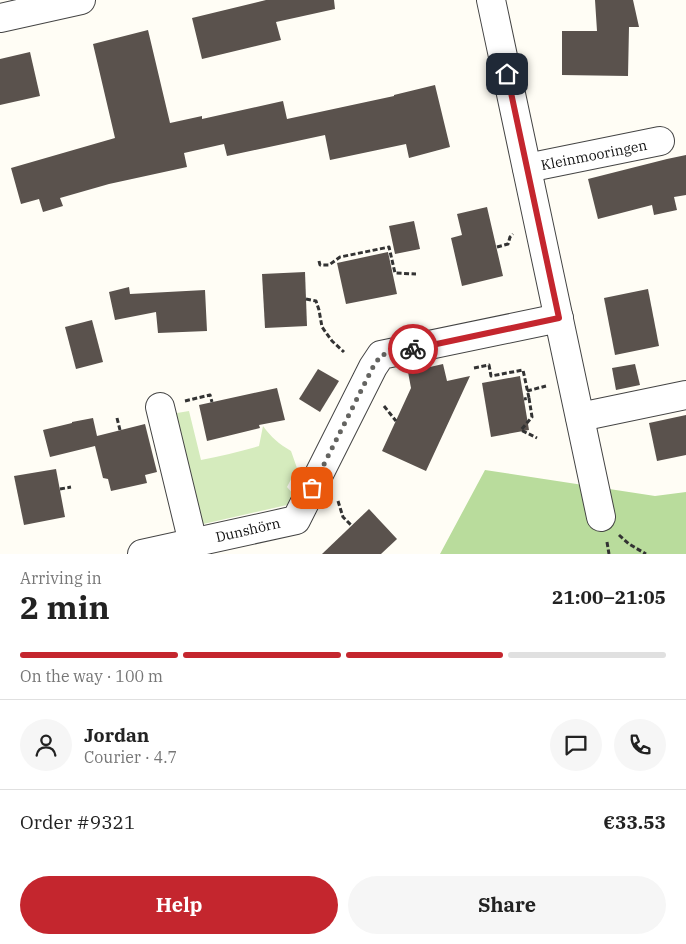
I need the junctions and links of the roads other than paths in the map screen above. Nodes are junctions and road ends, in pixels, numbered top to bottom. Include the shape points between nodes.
1 (81, 0) edge
2 (492, 0) edge
3 (0, 18) edge
4 (660, 141) dead end
5 (527, 168) junction
6 (559, 318) junction
7 (686, 395) edge
8 (160, 407) dead end
9 (580, 417) junction
10 (601, 517) dead end
11 (193, 543) junction
12 (142, 554) edge

1 - 3 street
2 - 5 street, Kleinmooringen
4 - 5 street, Kleinmooringen
5 - 6 street, Kleinmooringen
6 - 9 street, Kleinmooringen
6 - 11 street, Dunshörn via 381,355 296,520
7 - 9 street
8 - 11 street
9 - 10 street, Kleinmooringen
11 - 12 street, Dunshörn

